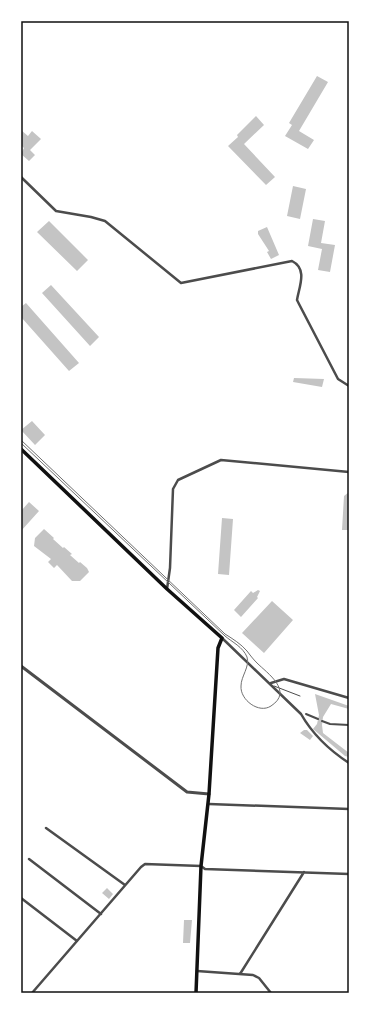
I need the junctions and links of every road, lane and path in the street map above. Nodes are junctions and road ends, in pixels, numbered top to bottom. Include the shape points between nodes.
1 (21, 177) edge
2 (349, 386) edge
3 (21, 449) edge
4 (349, 472) edge
5 (167, 589) junction
6 (222, 638) junction
7 (21, 666) edge
8 (271, 683) junction
9 (274, 686) junction
10 (300, 696) dead end
11 (349, 698) edge
12 (306, 714) dead end
13 (318, 719) dead end
14 (322, 721) dead end
15 (349, 725) edge
16 (349, 763) edge
17 (209, 794) junction
18 (209, 804) junction
19 (349, 810) edge
20 (46, 828) dead end
21 (29, 859) dead end
22 (201, 866) junction
23 (304, 872) junction
24 (348, 873) edge
25 (125, 885) junction
26 (21, 898) edge
27 (101, 914) junction
28 (78, 941) junction
29 (197, 971) junction
30 (240, 974) junction
31 (32, 993) edge
32 (196, 993) edge
33 (271, 993) edge

1 - 2 street via 56,211 106,221 181,283 292,261 302,276 298,304 338,379
3 - 5 main road
4 - 5 street via 221,460 178,480 173,490
5 - 6 main road
6 - 8 street
6 - 17 main road via 218,648
7 - 17 street via 187,792
8 - 9 street
8 - 11 street via 284,679
9 - 10 lane
9 - 16 street via 301,714 308,728 320,741
12 - 13 street
14 - 15 street
17 - 18 main road
18 - 19 street
18 - 22 main road
20 - 25 street
21 - 27 street
22 - 23 street via 205,870
22 - 25 street via 145,864
22 - 29 main road
23 - 24 street
23 - 30 street
25 - 27 street
26 - 28 street
27 - 28 street
28 - 31 street
29 - 30 street
29 - 32 main road
30 - 33 street via 256,976

